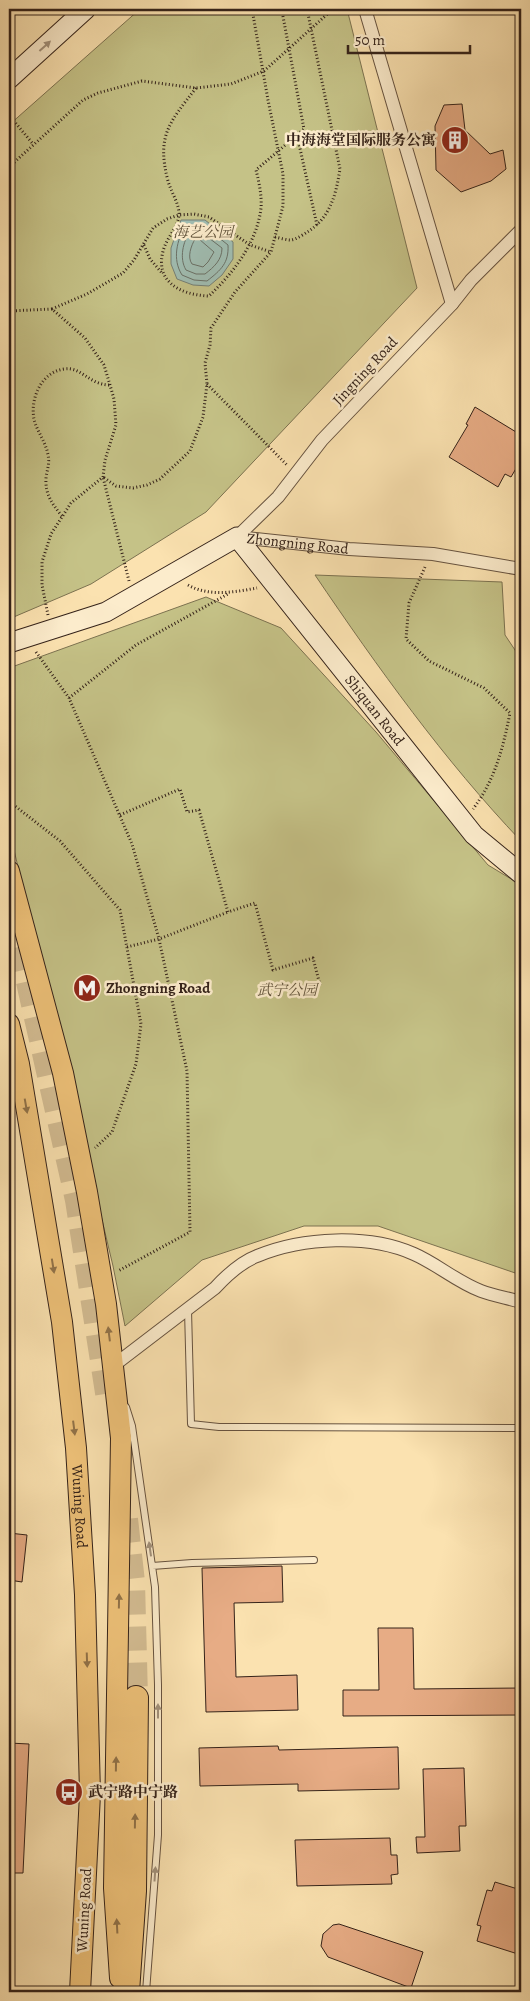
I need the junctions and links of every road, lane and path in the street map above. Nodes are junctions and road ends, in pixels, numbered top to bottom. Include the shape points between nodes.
1 (86, 9) edge
2 (252, 9) edge
3 (307, 9) edge
4 (333, 9) edge
5 (365, 9) edge
6 (282, 11) dead end
7 (311, 28) junction
8 (289, 48) junction
9 (264, 71) junction
10 (9, 78) edge
11 (196, 88) junction
12 (9, 115) edge
13 (297, 135) junction
14 (34, 144) junction
15 (279, 151) junction
16 (9, 167) edge
17 (179, 215) junction
18 (317, 225) junction
19 (521, 230) edge
20 (275, 238) junction
21 (144, 245) junction
22 (250, 245) junction
23 (271, 252) junction
24 (163, 274) junction
25 (452, 304) junction
26 (52, 309) junction
27 (9, 311) edge
28 (110, 384) junction
29 (207, 384) junction
30 (296, 474) junction
31 (103, 477) junction
32 (62, 516) junction
33 (236, 537) junction
34 (433, 554) junction
35 (521, 569) edge
36 (170, 575) junction
37 (274, 584) junction
38 (228, 594) junction
39 (132, 596) junction
40 (51, 629) junction
41 (17, 640) edge
42 (69, 698) junction
43 (9, 804) edge
44 (120, 814) junction
45 (463, 823) junction
46 (9, 871) edge
47 (521, 874) edge
48 (228, 912) junction
49 (159, 939) junction
50 (127, 947) junction
51 (320, 985) dead end
52 (9, 1024) edge
53 (81, 1160) junction
54 (102, 1280) junction
55 (521, 1302) edge
56 (188, 1308) junction
57 (113, 1366) junction
58 (521, 1428) edge
59 (314, 1560) dead end
60 (152, 1566) junction
61 (136, 1698) tunnel mouth
62 (80, 1992) edge
63 (120, 1992) edge
64 (127, 1992) edge
65 (146, 1992) edge

10 -> 1 street
2 - 9 path
3 - 7 path
4 - 7 path
5 - 25 street
6 - 8 path
7 - 8 path
7 - 18 path via 340,169 336,194 328,212
8 - 9 path
8 - 13 path via 304,129
9 - 11 path via 232,84
9 - 15 path
11 - 14 path via 142,81 98,94 82,100
11 - 17 path via 169,125 163,144 164,164
12 - 14 path
13 - 15 path
13 - 18 path
14 - 16 path
15 - 20 path via 284,191
15 - 22 path via 256,170 261,207
17 - 21 path via 167,218 153,228
17 - 22 path via 209,217
17 - 24 path via 165,246 161,261
18 - 20 path via 291,240
19 - 25 street, Jingning Road
20 - 23 path
21 - 24 path via 150,259
21 - 26 path via 123,273
22 - 23 path
22 - 24 path via 227,278 209,296 194,296 173,286
23 - 29 path via 235,292 211,328 205,363
25 - 30 street, Jingning Road via 322,440
26 - 27 path
26 - 28 path via 85,338 104,365
28 - 31 path via 116,425
28 - 32 path via 100,385 78,371 64,369 40,383 33,404 34,418 48,455 47,494
29 - 30 path
29 - 31 path via 203,417 190,451 177,465 160,479 133,488 116,486
30 - 33 street, Jingning Road via 278,497
31 - 32 path via 71,503
31 - 39 path
32 - 40 path via 51,534 42,562 42,585
33 - 34 street, Zhongning Road
33 - 36 street, Zhongning Road
33 - 37 street, Shiquan Road
34 - 35 street, Zhongning Road
34 - 45 path via 409,603 406,639 429,661 484,688 510,713 500,757 481,799
36 - 38 path via 195,589
36 - 39 street, Zhongning Road
37 - 38 path
37 - 45 street, Shiquan Road
38 - 42 path via 136,645
39 - 40 street, Zhongning Road via 106,612
40 - 41 street, Zhongning Road
41 - 42 path
42 - 44 path
43 - 50 path via 60,841 120,910
44 - 48 path via 180,788 186,812 199,810
44 - 49 path via 132,844
45 - 47 street, Shiquan Road
46 - 53 main road via 62,1073
48 - 49 path
48 - 51 path via 255,903 273,970 313,958
49 - 50 path
49 - 54 path via 187,1070 190,1232
50 - 53 path via 141,1024 136,1064 112,1132
52 -> 62 main road, Wuning Road via 62,1322 76,1448 85,1595 90,1774
53 - 54 main road
57 -> 54 main road
55 - 56 street via 480,1291 414,1254 378,1242 349,1240 303,1243 257,1256 230,1273
56 - 57 street
56 - 58 lane via 191,1424 220,1427
60 -> 57 lane via 132,1426
63 -> 57 main road via 114,1888 121,1438
59 - 60 lane via 192,1562
65 -> 60 lane via 158,1835 158,1685
64 -> 61 highway via 134,1891

